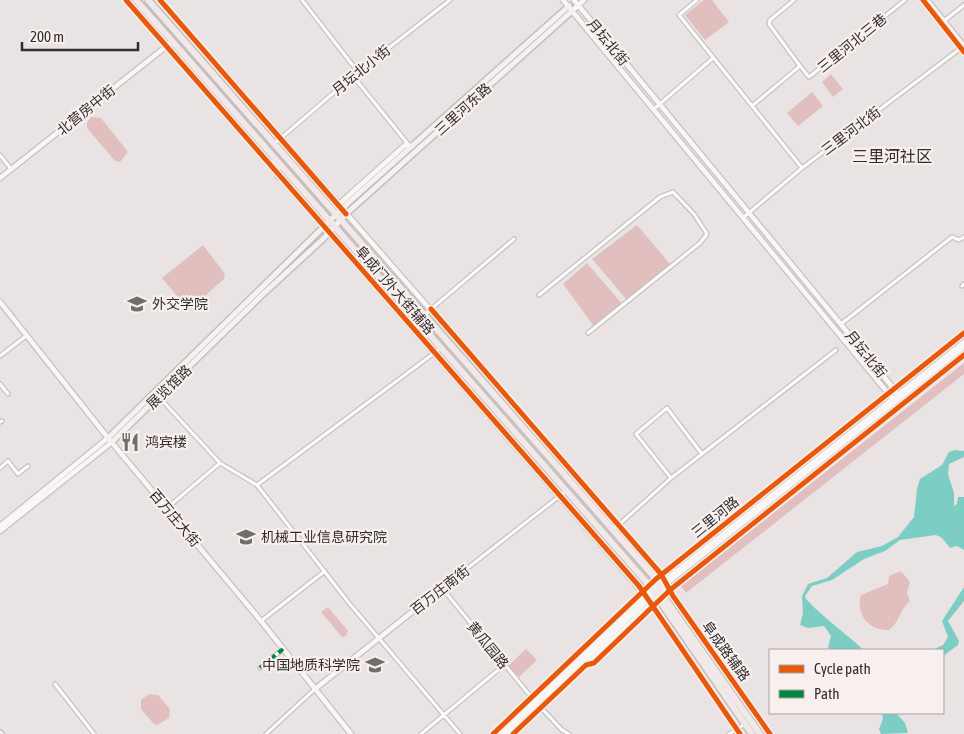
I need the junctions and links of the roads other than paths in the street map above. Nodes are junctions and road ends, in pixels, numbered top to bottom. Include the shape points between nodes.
1 (126, 0) edge
2 (136, 0) edge
3 (148, 0) edge
4 (160, 0) edge
5 (302, 0) edge
6 (450, 0) edge
7 (563, 0) edge
8 (584, 0) edge
9 (697, 0) edge
10 (794, 0) edge
11 (905, 0) edge
12 (923, 0) edge
13 (927, 0) edge
14 (576, 2) edge
15 (964, 5) edge
16 (570, 9) junction
17 (943, 22) junction
18 (173, 41) junction
19 (166, 47) junction
20 (963, 49) edge
21 (713, 58) junction
22 (800, 66) junction
23 (358, 72) junction
24 (660, 104) junction
25 (752, 106) junction
26 (654, 109) junction
27 (279, 137) junction
28 (274, 143) junction
29 (410, 145) junction
30 (0, 156) edge
31 (273, 158) junction
32 (802, 168) junction
33 (11, 169) junction
34 (279, 176) junction
35 (0, 178) edge
36 (340, 211) junction
37 (749, 212) junction
38 (744, 217) junction
39 (332, 224) junction
40 (324, 227) junction
41 (329, 233) junction
42 (964, 237) edge
43 (514, 239) dead end
44 (539, 295) dead end
45 (0, 302) edge
46 (431, 309) junction
47 (424, 315) junction
48 (418, 320) junction
49 (841, 324) junction
50 (411, 326) junction
51 (588, 333) dead end
52 (27, 335) junction
53 (964, 342) edge
54 (964, 347) edge
55 (441, 348) junction
56 (836, 350) dead end
57 (435, 354) junction
58 (0, 356) edge
59 (0, 384) edge
60 (8, 394) dead end
61 (899, 396) junction
62 (159, 397) junction
63 (892, 398) junction
64 (110, 440) junction
65 (702, 454) junction
66 (220, 463) junction
67 (28, 466) dead end
68 (0, 468) edge
69 (672, 478) junction
70 (257, 485) junction
71 (567, 491) junction
72 (560, 496) junction
73 (167, 508) junction
74 (618, 524) junction
75 (0, 526) edge
76 (612, 530) junction
77 (0, 532) edge
78 (324, 571) junction
79 (665, 582) junction
80 (442, 588) junction
81 (657, 592) junction
82 (646, 596) junction
83 (261, 621) junction
84 (380, 637) junction
85 (283, 649) junction
86 (504, 665) junction
87 (260, 668) dead end
88 (55, 684) dead end
89 (315, 689) junction
90 (537, 703) junction
91 (444, 714) junction
92 (745, 724) junction
93 (562, 730) junction
94 (94, 734) edge
95 (266, 734) edge
96 (351, 734) edge
97 (421, 734) edge
98 (460, 734) edge
99 (501, 734) edge
100 (506, 734) edge
101 (558, 734) edge
102 (568, 734) edge
103 (730, 734) edge
104 (752, 734) edge
105 (760, 734) edge
106 (770, 734) edge

1 - 19 main road, 阜成门外大街辅路
2 - 18 highway
3 - 28 highway
4 - 27 main road, 阜成门外大街辅路
5 - 23 street
6 - 23 street, 月坛北小街
7 - 16 main road, 月坛北街
8 - 14 main road, 三里河东路
9 - 21 street via 678,15
10 - 22 street via 769,24
11 - 22 street, 三里河北三巷 via 809,77
12 - 17 main road
13 - 17 main road
14 - 16 main road, 三里河东路
14 - 24 main road, 月坛北街
15 - 17 street
16 - 26 main road, 月坛北街
16 - 29 main road, 三里河东路
16 - 36 main road, 三里河东路
17 - 20 main road
18 - 19 main road, 北营房中街
18 - 31 highway
19 - 33 main road, 北营房中街
19 - 34 main road, 阜成门外大街辅路
20 - 32 street, 三里河北街
21 - 24 street
21 - 25 street
22 - 25 street
23 - 27 street, 月坛北小街
23 - 29 street via 357,82
24 - 26 street
24 - 37 main road, 月坛北街
25 - 32 street
26 - 38 main road, 月坛北街
27 - 28 street, 月坛北小街
27 - 36 main road, 阜成门外大街辅路
28 - 36 highway
29 - 36 main road, 三里河东路
30 - 33 street
31 - 34 highway
31 - 39 highway
32 - 37 street, 三里河北街
33 - 35 main road, 北营房中街
34 - 40 main road, 阜成门外大街辅路
36 - 39 main road
36 - 46 main road, 阜成门外大街辅路
36 - 47 highway
37 - 38 street, 三里河北街
37 - 49 main road, 月坛北街
38 - 63 main road, 月坛北街
39 - 40 main road, 展览馆路
39 - 41 main road, 展览馆路
39 - 48 highway
40 - 41 main road, 阜成门外大街辅路
40 - 64 main road, 展览馆路 via 172,373
41 - 50 main road, 阜成门外大街辅路
41 - 62 main road, 展览馆路
42 - 49 street via 959,240 952,237
43 - 46 street
44 - 51 street via 660,197 673,192 707,234
45 - 52 main road, 百万庄大街
46 - 47 street
46 - 74 main road, 阜成门外大街辅路
47 - 48 street
47 - 76 highway
48 - 50 street
48 - 55 highway
49 - 61 main road, 月坛北街
50 - 57 main road, 阜成门外大街辅路
52 - 58 street
52 - 64 main road, 百万庄大街
53 - 61 main road, 三里河路
54 - 61 main road, 三里河路
55 - 57 street
55 - 71 highway
56 - 65 street
57 - 70 street
57 - 72 main road, 阜成门外大街辅路
59 - 60 street
61 - 63 main road, 三里河路
61 - 79 main road, 三里河路
62 - 64 main road, 展览馆路
62 - 66 street
63 - 79 main road, 三里河路
64 - 73 main road, 百万庄大街
64 - 75 main road, 展览馆路
64 - 77 main road, 展览馆路
65 - 69 street
65 - 69 street via 667,408 636,434
66 - 70 street
66 - 73 street
67 - 68 street via 18,474 8,461
69 - 74 street
70 - 78 street
71 - 72 street, 百万庄南街
71 - 81 highway
72 - 80 street, 百万庄南街
72 - 82 main road, 阜成门外大街辅路
73 - 83 main road, 百万庄大街
74 - 76 street
74 - 79 main road, 阜成门外大街辅路
76 - 81 highway via 656,579
78 - 83 street
78 - 84 street
79 - 81 main road, 三里河路
79 - 106 main road, 阜成路辅路
80 - 84 main road, 百万庄南街
80 - 86 street, 黄瓜园路
81 - 82 main road, 三里河路
81 - 90 main road, 三里河路
81 - 92 highway
81 - 105 highway
82 - 90 main road, 三里河路
83 - 85 main road, 百万庄大街
84 - 89 main road, 百万庄南街
84 - 91 street
85 - 87 street
85 - 89 main road, 百万庄大街
86 - 90 street, 黄瓜园路
86 - 91 street
88 - 94 street
89 - 95 street
89 - 96 main road, 百万庄大街
90 - 93 street, 黄瓜园路
90 - 99 main road, 三里河路
90 - 100 main road, 三里河路
91 - 97 street
91 - 98 street
92 - 103 street
92 - 104 highway
93 - 101 street
93 - 102 street, 黄瓜园路

